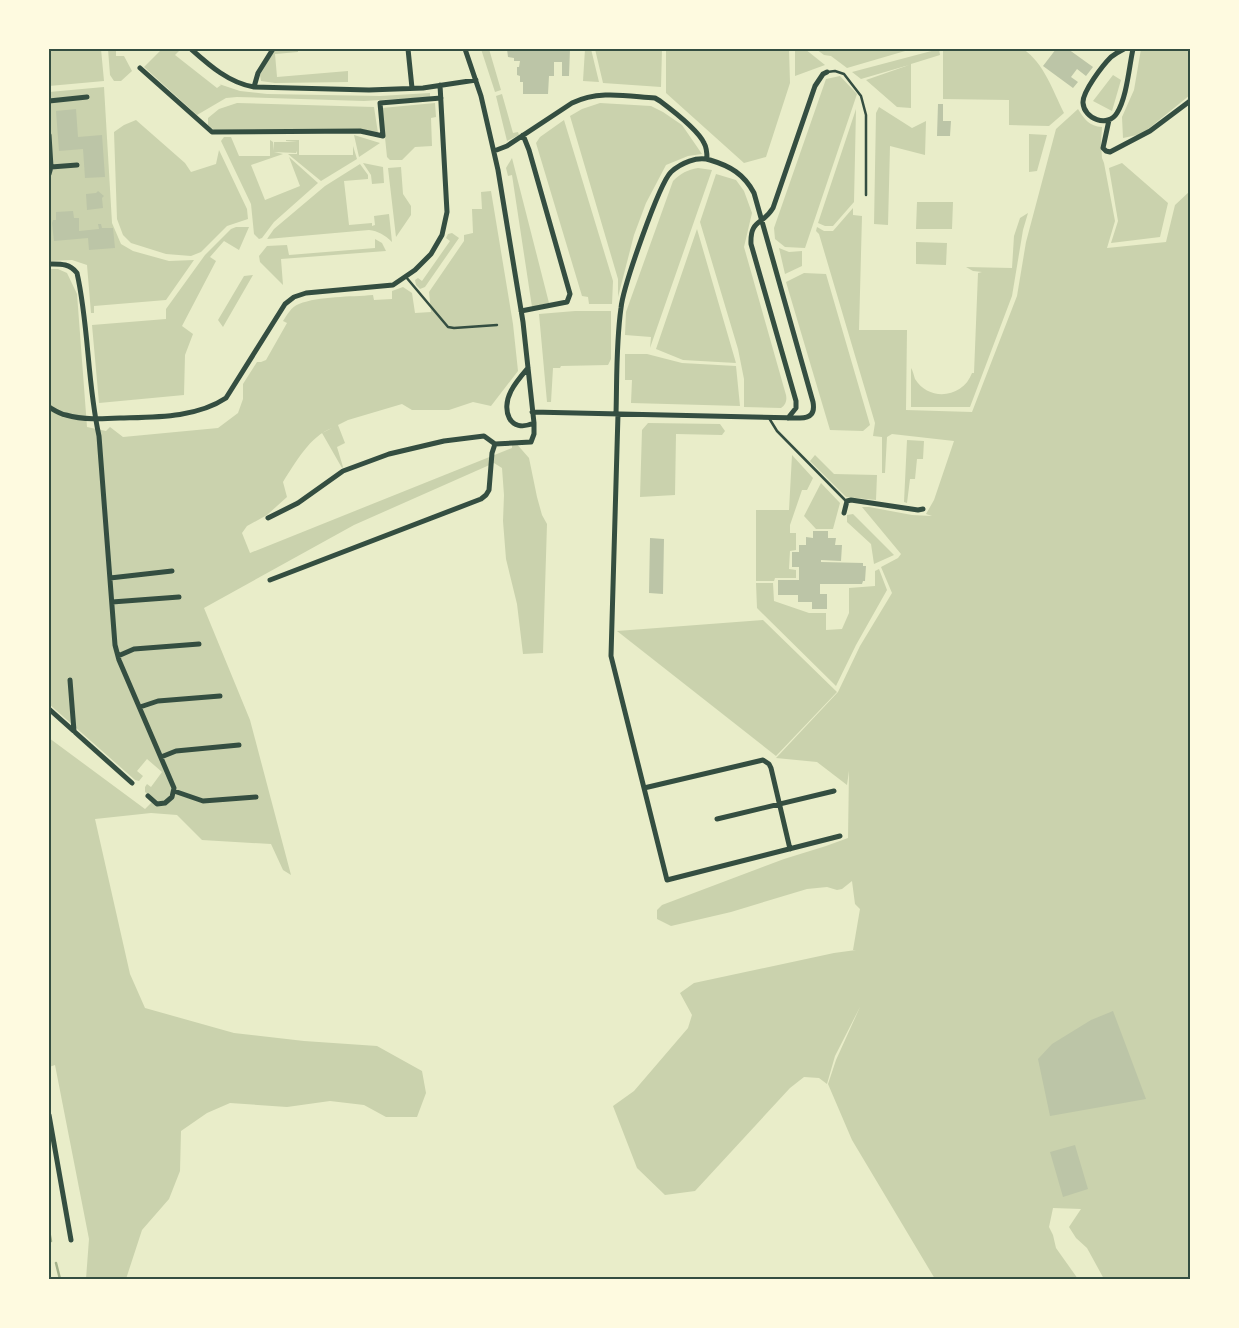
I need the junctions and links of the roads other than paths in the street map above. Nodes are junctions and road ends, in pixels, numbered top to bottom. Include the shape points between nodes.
1 (191, 49) edge
2 (273, 49) edge
3 (408, 49) edge
4 (465, 49) edge
5 (1124, 49) edge
6 (1133, 49) edge
7 (140, 68) dead end
8 (827, 72) joint
9 (476, 80) junction
10 (440, 85) junction
11 (254, 87) junction
12 (412, 88) junction
13 (87, 98) dead end
14 (441, 98) junction
15 (49, 101) edge
16 (1190, 101) edge
17 (1109, 120) junction
18 (49, 135) edge
19 (523, 135) junction
20 (494, 151) junction
21 (707, 159) junction
22 (77, 165) dead end
23 (51, 167) junction
24 (49, 174) edge
25 (866, 195) dead end
26 (762, 219) junction
27 (49, 264) edge
28 (406, 277) junction
29 (521, 311) junction
30 (496, 325) dead end
31 (528, 367) junction
32 (49, 407) edge
33 (532, 412) junction
34 (617, 414) junction
35 (769, 418) junction
36 (788, 418) junction
37 (95, 419) junction
38 (534, 423) junction
39 (495, 444) junction
40 (846, 501) junction
41 (924, 509) dead end
42 (844, 513) dead end
43 (268, 518) dead end
44 (172, 571) dead end
45 (110, 578) junction
46 (270, 580) dead end
47 (179, 597) dead end
48 (112, 602) junction
49 (199, 644) dead end
50 (118, 656) junction
51 (70, 680) dead end
52 (220, 696) dead end
53 (140, 707) junction
54 (49, 709) edge
55 (74, 731) junction
56 (239, 745) dead end
57 (161, 757) junction
58 (132, 783) dead end
59 (644, 788) junction
60 (174, 791) junction
61 (834, 791) dead end
62 (148, 796) dead end
63 (256, 797) dead end
64 (780, 804) junction
65 (716, 819) dead end
66 (840, 836) dead end
67 (790, 849) junction
68 (49, 1115) edge
69 (71, 1240) dead end

1 - 11 street via 224,76
2 - 11 street via 258,73
3 - 12 street
4 - 9 street
5 - 17 street via 1112,57 1084,93 1083,106 1089,115 1102,121
6 - 17 street via 1118,112
7 - 14 street via 212,132 360,131 383,136 380,103
8 - 25 lane via 844,74 861,96 866,115
8 - 26 street via 815,86 773,208
9 - 10 street
9 - 20 street
10 - 12 street
10 - 14 street
11 - 12 street
13 - 15 street
14 - 28 street via 446,223 431,254
16 - 17 street via 1150,132 1110,152 1103,148
18 - 23 street
19 - 20 street
19 - 21 street via 583,98 605,94 655,98 703,141
19 - 29 street via 570,294 567,302
20 - 29 street
21 - 26 street via 730,167 748,182
21 - 34 street via 679,166 671,172 663,185 633,266 621,307
22 - 23 street
23 - 24 street
26 - 36 street via 751,232 751,244 796,401 796,408
26 - 36 street via 814,407 808,418
27 - 37 street via 63,264 76,272
28 - 30 lane via 448,327
28 - 37 street via 392,286 294,297 285,304 226,398 215,405 166,416
29 - 31 street
31 - 33 street
31 - 38 street via 511,391 507,403 511,421 516,426
32 - 37 street via 66,416
33 - 34 street
33 - 38 street
34 - 35 street
34 - 59 street via 611,656
35 - 36 street
35 - 40 lane via 777,431
37 - 45 street
38 - 39 street via 531,442
39 - 43 street via 484,436 444,441 389,454 343,471
39 - 46 street via 489,490 481,499
40 - 41 street
40 - 42 street
44 - 45 street
45 - 48 street
47 - 48 street
48 - 50 street
49 - 50 street via 134,649
50 - 53 street
51 - 55 street
52 - 53 street via 156,701
53 - 57 street
54 - 55 street
55 - 58 street
56 - 57 street via 177,750
57 - 60 street
59 - 64 street via 763,760 771,768
59 - 67 street via 667,880
60 - 62 street via 165,803 157,804
60 - 63 street via 204,801
61 - 64 street
64 - 65 street
64 - 67 street
66 - 67 street
68 - 69 street

